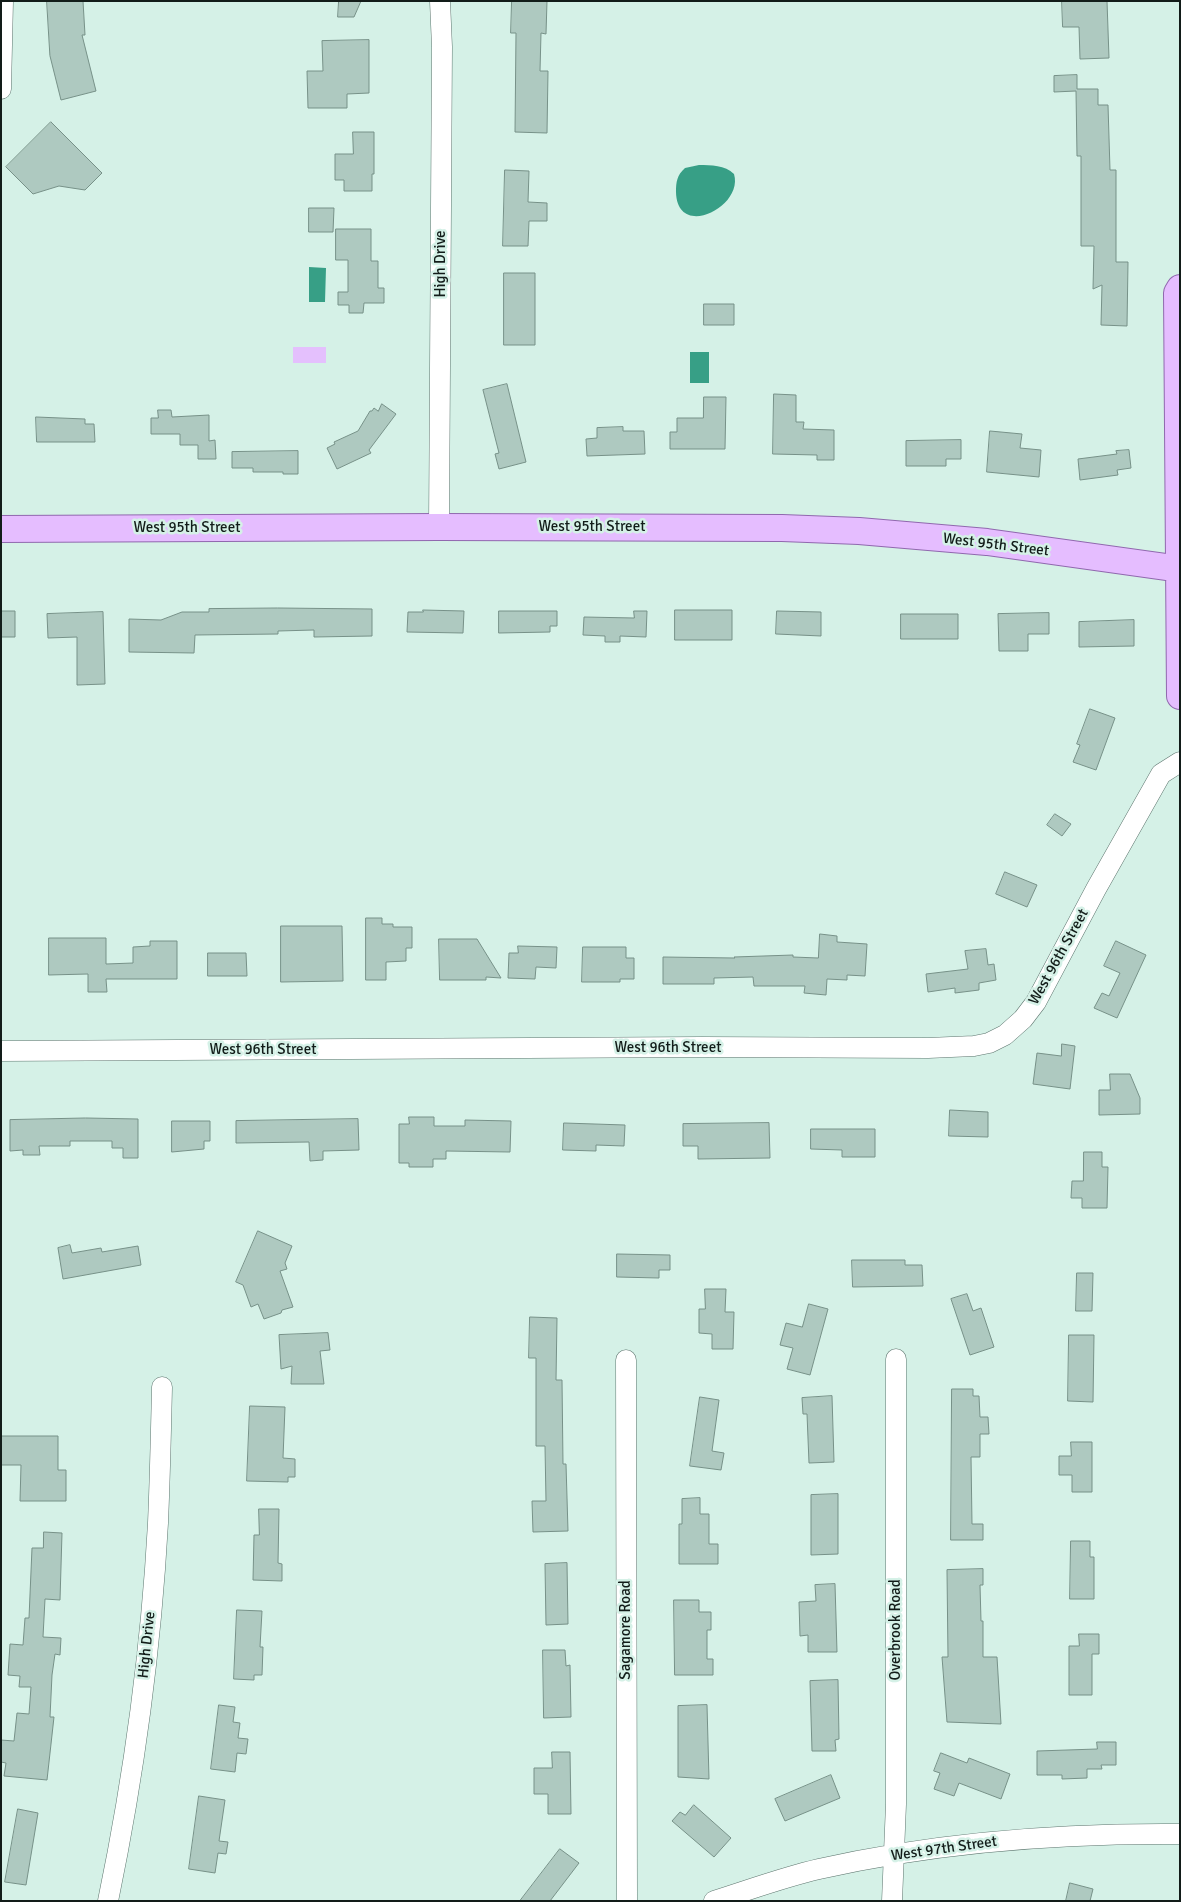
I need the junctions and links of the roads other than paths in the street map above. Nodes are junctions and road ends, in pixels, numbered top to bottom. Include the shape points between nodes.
1 (3, 1) edge
2 (440, 1) edge
3 (1, 89) edge
4 (1180, 288) edge
5 (440, 527) junction
6 (1, 529) edge
7 (1179, 569) edge
8 (1180, 696) edge
9 (1180, 762) edge
10 (1, 1051) edge
11 (896, 1359) dead end
12 (626, 1360) dead end
13 (162, 1387) dead end
14 (1180, 1834) edge
15 (894, 1855) junction
16 (108, 1901) edge
17 (627, 1901) edge
18 (714, 1901) edge
19 (892, 1901) edge

1 - 3 street
2 - 5 street, High Drive
4 - 7 main road via 1177,293
5 - 6 main road, West 95th Street
5 - 7 main road, West 95th Street via 860,531 987,542
7 - 8 main road
9 - 10 street, West 96th Street via 1161,774 1036,1002 1005,1035 989,1043 928,1048
11 - 15 street, Overbrook Road
12 - 17 street, Sagamore Road
13 - 16 street, High Drive via 158,1523 148,1641 131,1781
14 - 15 street, West 97th Street via 1070,1835 977,1843
15 - 18 street, West 97th Street via 818,1869
15 - 19 street, Overbrook Road

